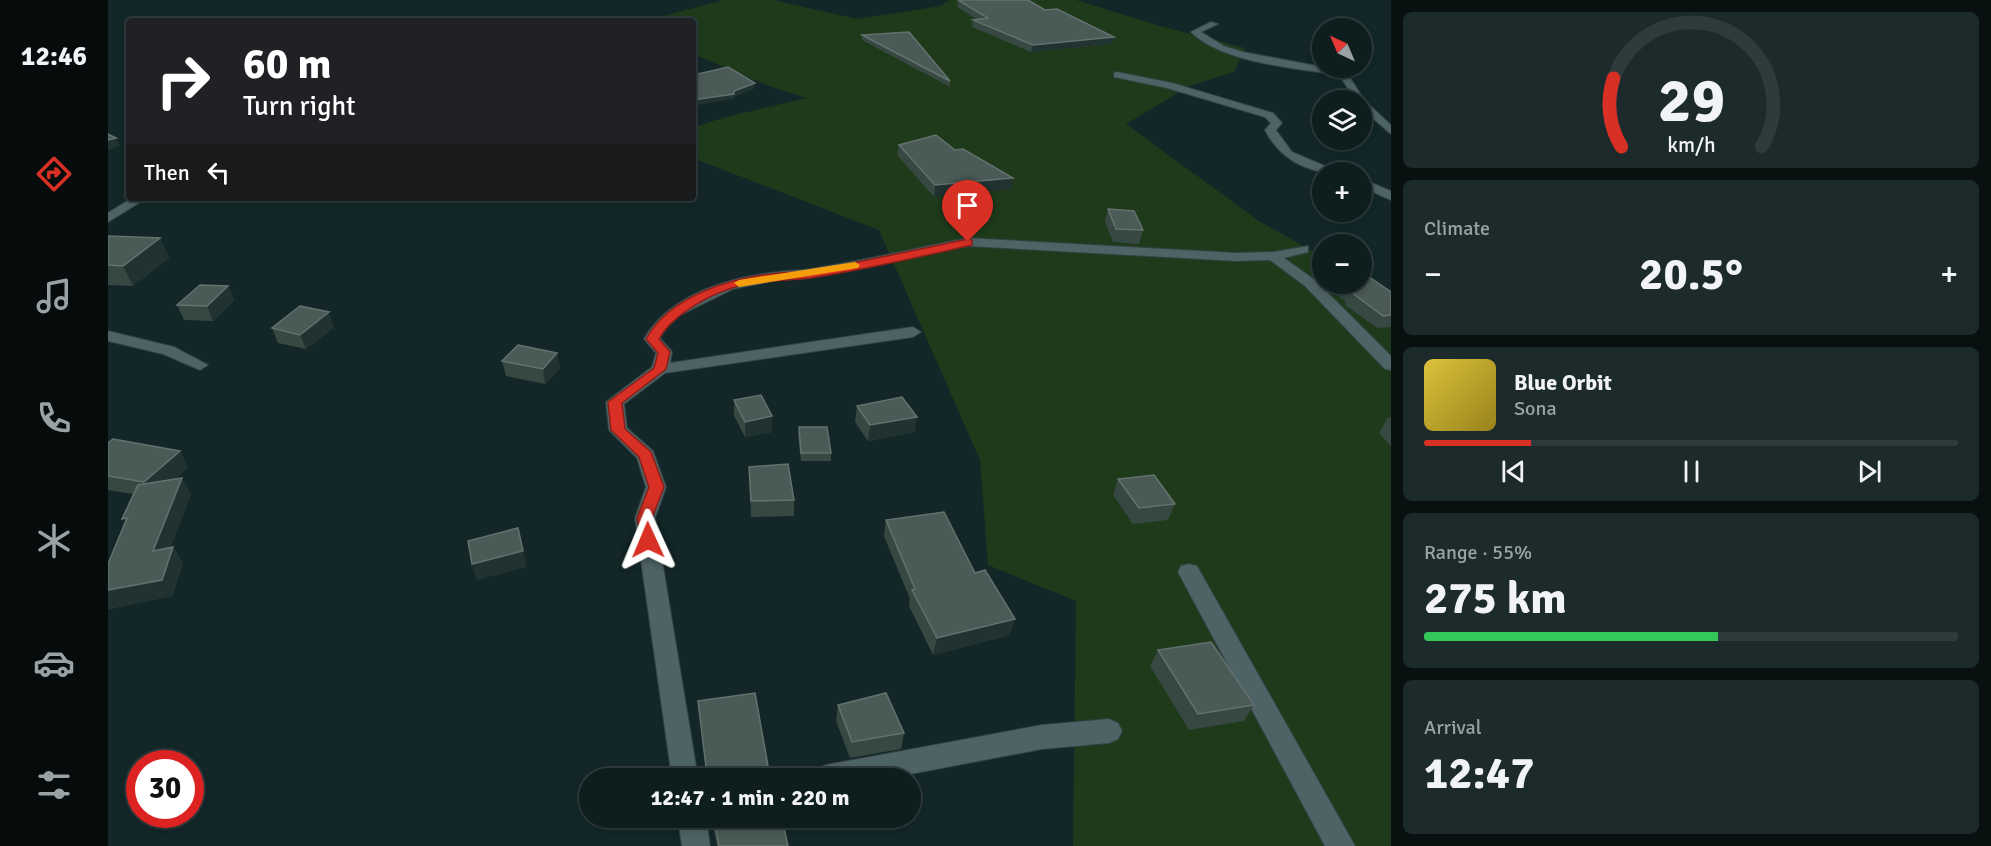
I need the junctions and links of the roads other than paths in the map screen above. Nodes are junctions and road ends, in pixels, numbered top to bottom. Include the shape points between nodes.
1 (1214, 24) dead end
2 (1117, 75) dead end
3 (1353, 90) edge
4 (1372, 113) edge
5 (1391, 131) edge
6 (1312, 165) edge
7 (1372, 187) edge
8 (1391, 196) edge
9 (136, 201) edge
10 (108, 218) edge
11 (1303, 249) dead end
12 (1273, 256) junction
13 (913, 332) dead end
14 (108, 336) edge
15 (200, 365) dead end
16 (1391, 365) edge
17 (660, 369) junction
18 (1189, 572) dead end
19 (1109, 731) dead end
20 (683, 768) edge
21 (879, 768) edge
22 (693, 828) edge
23 (696, 846) edge
24 (1341, 846) edge

1 - 3 street via 1195,32 1203,40 1252,57 1335,72 1345,77
2 - 6 street via 1169,85 1269,115 1277,123 1270,130 1283,152
4 - 5 street
7 - 8 street
9 - 10 street
11 - 12 street
12 - 16 street via 1310,283
12 - 17 street via 968,242 809,274 729,285 675,312 660,326 652,339 664,352
13 - 17 street
14 - 15 street via 168,350
17 - 20 street via 615,402 618,430 646,455 656,487 645,518
18 - 24 street
19 - 21 street via 1042,737
22 - 23 street

